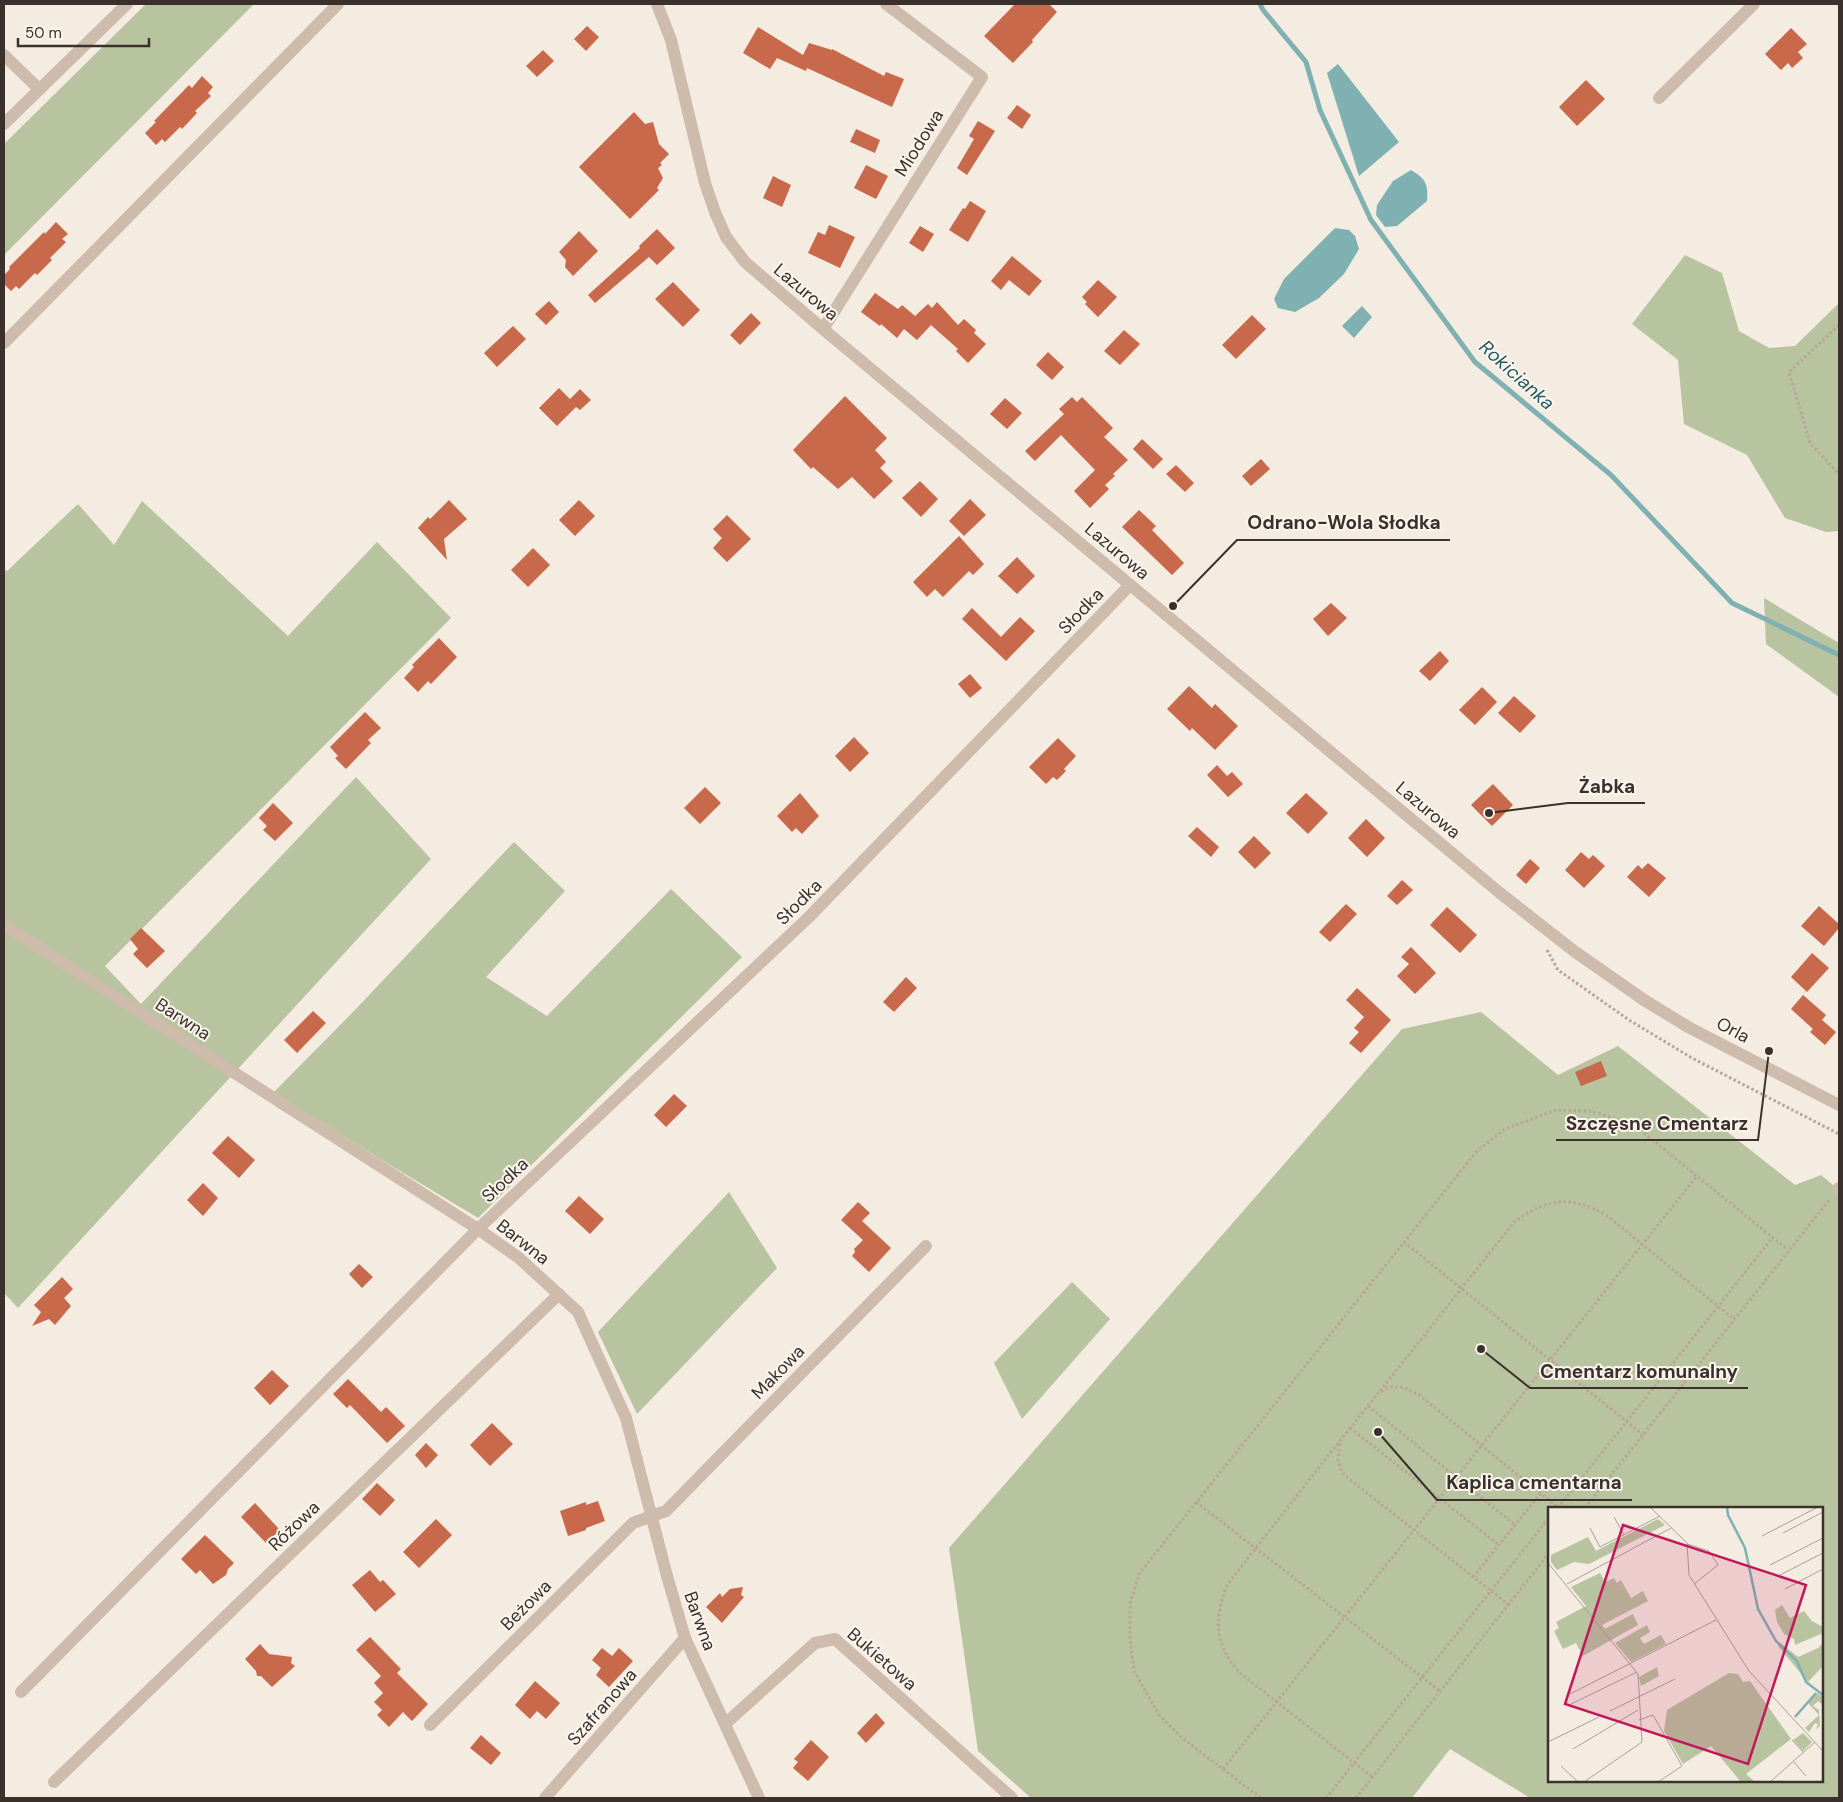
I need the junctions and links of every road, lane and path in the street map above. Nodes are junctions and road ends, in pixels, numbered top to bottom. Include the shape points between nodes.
1 (127, 4) edge
2 (338, 4) edge
3 (657, 4) edge
4 (886, 4) edge
5 (1754, 4) edge
6 (4, 55) edge
7 (39, 89) junction
8 (1659, 98) dead end
9 (4, 124) edge
10 (1839, 324) edge
11 (822, 329) junction
12 (4, 343) edge
13 (1839, 474) edge
14 (1130, 585) junction
15 (4, 925) edge
16 (1690, 1028) joint
17 (1839, 1105) edge
18 (1697, 1176) junction
19 (1839, 1189) edge
20 (478, 1229) junction
21 (1773, 1237) junction
22 (1404, 1242) junction
23 (1642, 1244) junction
24 (926, 1246) dead end
25 (1788, 1250) junction
26 (1461, 1288) junction
27 (559, 1294) junction
28 (1718, 1306) junction
29 (1734, 1319) junction
30 (1550, 1360) junction
31 (1378, 1393) junction
32 (1368, 1406) junction
33 (1626, 1421) junction
34 (1350, 1428) junction
35 (1643, 1434) junction
36 (1340, 1441) junction
37 (1482, 1445) junction
38 (1456, 1477) junction
39 (1541, 1494) junction
40 (1440, 1498) junction
41 (1196, 1502) junction
42 (1557, 1507) edge
43 (1559, 1507) edge
44 (1585, 1507) edge
45 (652, 1517) junction
46 (1548, 1519) edge
47 (1516, 1524) junction
48 (1414, 1530) junction
49 (1499, 1545) junction
50 (1257, 1549) junction
51 (1548, 1554) edge
52 (1473, 1576) junction
53 (1491, 1591) junction
54 (1508, 1605) junction
55 (1345, 1617) junction
56 (685, 1638) junction
57 (1423, 1677) junction
58 (1440, 1691) junction
59 (21, 1692) dead end
60 (1277, 1702) junction
61 (725, 1724) junction
62 (430, 1725) dead end
63 (1354, 1763) junction
64 (1223, 1769) junction
65 (1372, 1777) junction
66 (54, 1782) dead end
67 (545, 1798) edge
68 (759, 1798) edge
69 (1012, 1798) edge
70 (1261, 1798) edge
71 (1326, 1798) edge
72 (1356, 1798) edge

1 - 7 street
2 - 12 street
3 - 11 street, Lazurowa via 672,40 706,183 726,237 745,262
4 - 11 street, Miodowa via 982,77
5 - 8 street
6 - 7 street
7 - 9 street
10 - 13 path via 1789,372 1810,443
11 - 14 street, Lazurowa
14 - 16 street, Lazurowa via 1574,951
14 - 20 street, Słodka via 808,918
15 - 20 street, Barwna
16 - 17 street, Orla
18 - 21 path
18 - 22 path via 1639,1129 1590,1111 1556,1110 1505,1129 1476,1152
18 - 23 path
19 - 25 path
20 - 27 street, Barwna via 519,1258
20 - 59 street, Słodka
21 - 25 path
21 - 28 path
22 - 26 path
22 - 41 path
23 - 26 path via 1606,1214 1590,1206 1561,1202 1548,1204 1536,1207 1515,1221
23 - 28 path
23 - 30 path
24 - 45 street, Makowa via 666,1510
25 - 29 path
26 - 30 path
26 - 31 path
27 - 45 street, Barwna via 578,1312 626,1418
27 - 66 street, Różowa
28 - 29 path
28 - 33 path
29 - 35 path
30 - 33 path
30 - 37 path
31 - 32 path
31 - 37 path via 1391,1387 1413,1391
32 - 34 path
32 - 38 path
33 - 35 path
33 - 43 path
34 - 36 path
34 - 40 path
35 - 44 path
36 - 48 path via 1338,1460 1342,1472
36 - 50 path
37 - 38 path
37 - 39 path
38 - 40 path
38 - 47 path
39 - 42 path
39 - 47 path
40 - 48 path
40 - 49 path
41 - 50 path
41 - 64 path via 1139,1574 1130,1604 1130,1638 1134,1671 1160,1715
45 - 56 street, Barwna
45 - 62 street, Beżowa via 633,1523
46 - 53 path
47 - 49 path
48 - 52 path
48 - 55 path
49 - 52 path
50 - 55 path
50 - 60 path via 1227,1585 1220,1603 1218,1626 1221,1646 1229,1661
51 - 54 path
52 - 53 path
53 - 54 path
53 - 57 path
54 - 58 path
55 - 57 path
55 - 60 path
56 - 61 street, Barwna
56 - 67 street, Szafranowa
57 - 58 path
57 - 63 path
58 - 65 path
60 - 63 path
60 - 64 path
61 - 68 street, Barwna
61 - 69 street, Bukietowa via 815,1643 835,1639
63 - 65 path
63 - 71 path
64 - 70 path
65 - 72 path

